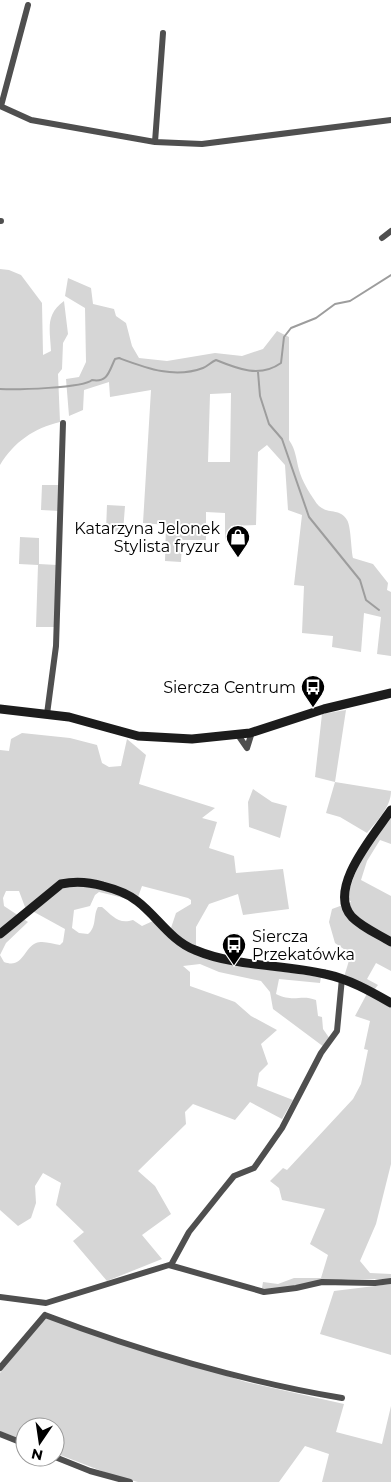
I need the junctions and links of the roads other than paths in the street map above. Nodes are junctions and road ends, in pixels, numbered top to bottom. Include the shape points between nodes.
1 (28, 5) dead end
2 (162, 33) dead end
3 (0, 106) edge
4 (391, 120) edge
5 (155, 142) junction
6 (391, 231) edge
7 (382, 238) dead end
8 (63, 423) dead end
9 (391, 693) edge
10 (0, 709) edge
11 (47, 714) junction
12 (252, 732) junction
13 (238, 735) junction
14 (391, 810) edge
15 (0, 934) edge
16 (391, 942) edge
17 (342, 978) junction
18 (391, 1003) edge
19 (171, 1265) junction
20 (391, 1281) edge
21 (0, 1297) edge
22 (46, 1303) junction
23 (45, 1315) junction
24 (0, 1368) edge
25 (342, 1398) dead end
26 (0, 1434) edge
27 (15, 1440) edge
28 (65, 1461) edge
29 (130, 1482) edge

1 - 3 street
2 - 5 street
3 - 5 street via 31,120
4 - 5 street via 202,144
6 - 7 street
8 - 11 street via 57,642
9 - 12 street
10 - 11 street
11 - 13 street via 153,738
12 - 13 street
12 - 13 street via 247,748
14 - 16 street via 364,848 343,898 352,916
15 - 17 street via 52,890 70,882 83,882 113,888 136,900 178,939 195,950 212,956
17 - 18 street
17 - 19 street via 337,1031 321,1054 282,1128 254,1168 234,1176 221,1192 189,1232
19 - 20 street via 264,1292 322,1282 375,1284
19 - 22 street
21 - 22 street
22 - 23 street
23 - 24 street
23 - 25 street via 222,1371
26 - 27 street
28 - 29 street

